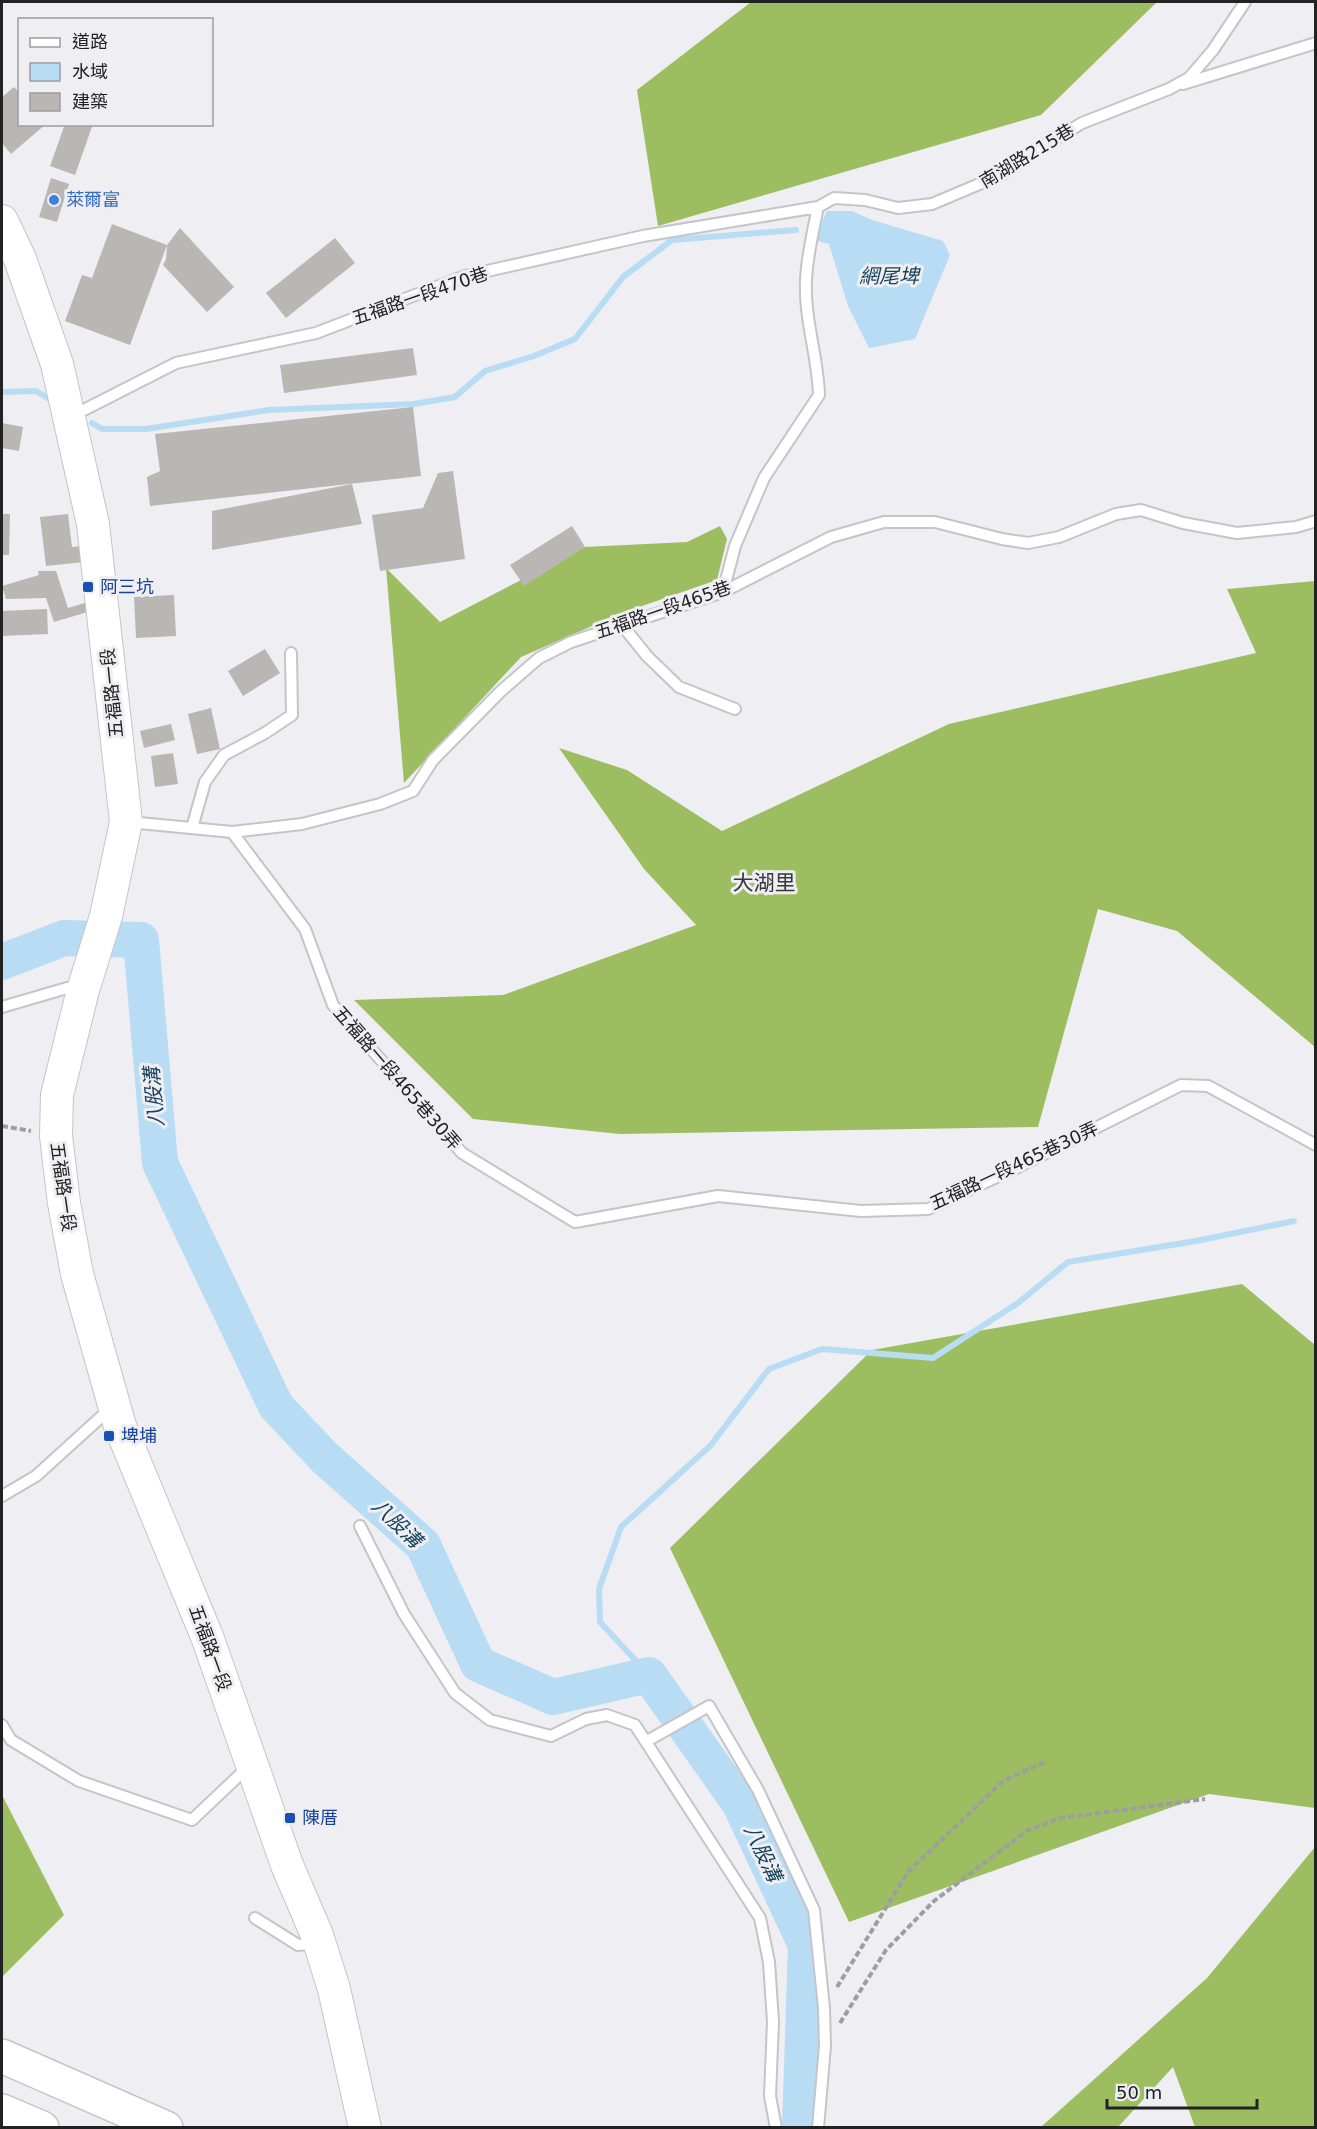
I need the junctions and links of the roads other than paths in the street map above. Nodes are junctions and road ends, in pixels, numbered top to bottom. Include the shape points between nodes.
1 (1245, 2) edge
2 (1316, 43) edge
3 (1169, 89) junction
4 (818, 207) junction
5 (2, 221) edge
6 (69, 417) junction
7 (1316, 521) edge
8 (723, 592) junction
9 (622, 625) junction
10 (291, 653) dead end
11 (735, 709) dead end
12 (126, 822) junction
13 (192, 828) junction
14 (232, 832) junction
15 (83, 990) junction
16 (2, 1007) edge
17 (1316, 1145) edge
18 (114, 1405) junction
19 (2, 1496) edge
20 (360, 1526) dead end
21 (2, 1725) edge
22 (647, 1742) dead end
23 (252, 1764) junction
24 (255, 1918) dead end
25 (319, 1943) junction
26 (2, 2056) edge
27 (2, 2111) edge
28 (42, 2127) edge
29 (166, 2127) edge
30 (365, 2127) edge
31 (776, 2127) edge
32 (818, 2127) edge

1 - 3 lane, 南湖路215巷 via 1213,50 1188,78
2 - 3 lane
3 - 4 lane, 南湖路215巷 via 1082,123 1003,174 932,204 898,208 834,198
4 - 6 lane, 五福路一段470巷 via 643,236 465,276 316,333 176,363
4 - 8 lane via 806,281 819,395 764,478 735,546
5 - 6 main road, 五福路一段 via 20,259 57,364
6 - 12 main road, 五福路一段 via 93,524
7 - 8 lane, 五福路一段465巷 via 1237,533 1182,523 1141,510 1116,514 1059,537 1028,543 935,522 884,522 831,537
8 - 9 lane, 五福路一段465巷
9 - 11 lane via 679,687
9 - 14 lane, 五福路一段465巷 via 538,658 433,760 413,791 380,804 302,824
10 - 13 lane via 292,715 224,755 205,782
12 - 13 lane, 五福路一段465巷
12 - 15 main road, 五福路一段 via 106,916
13 - 14 lane, 五福路一段465巷
14 - 17 lane, 五福路一段465巷30弄 via 306,929 333,1005 462,1153 575,1222 718,1196 861,1211 928,1209 1181,1085 1208,1086
15 - 16 lane via 67,988
15 - 18 main road, 五福路一段 via 57,1095 56,1136 77,1274
18 - 19 lane via 36,1476
18 - 23 main road, 五福路一段 via 208,1639
20 - 31 lane via 404,1614 455,1693 490,1720 551,1736 586,1719 606,1715 635,1725 760,1918 771,1986 770,2096
21 - 23 lane via 11,1740 79,1780 192,1820
22 - 32 lane via 709,1706 758,1790 814,1910 825,2046
23 - 25 main road, 五福路一段
24 - 25 lane via 298,1944
25 - 30 main road, 五福路一段 via 334,1989
26 - 29 highway
27 - 28 highway

